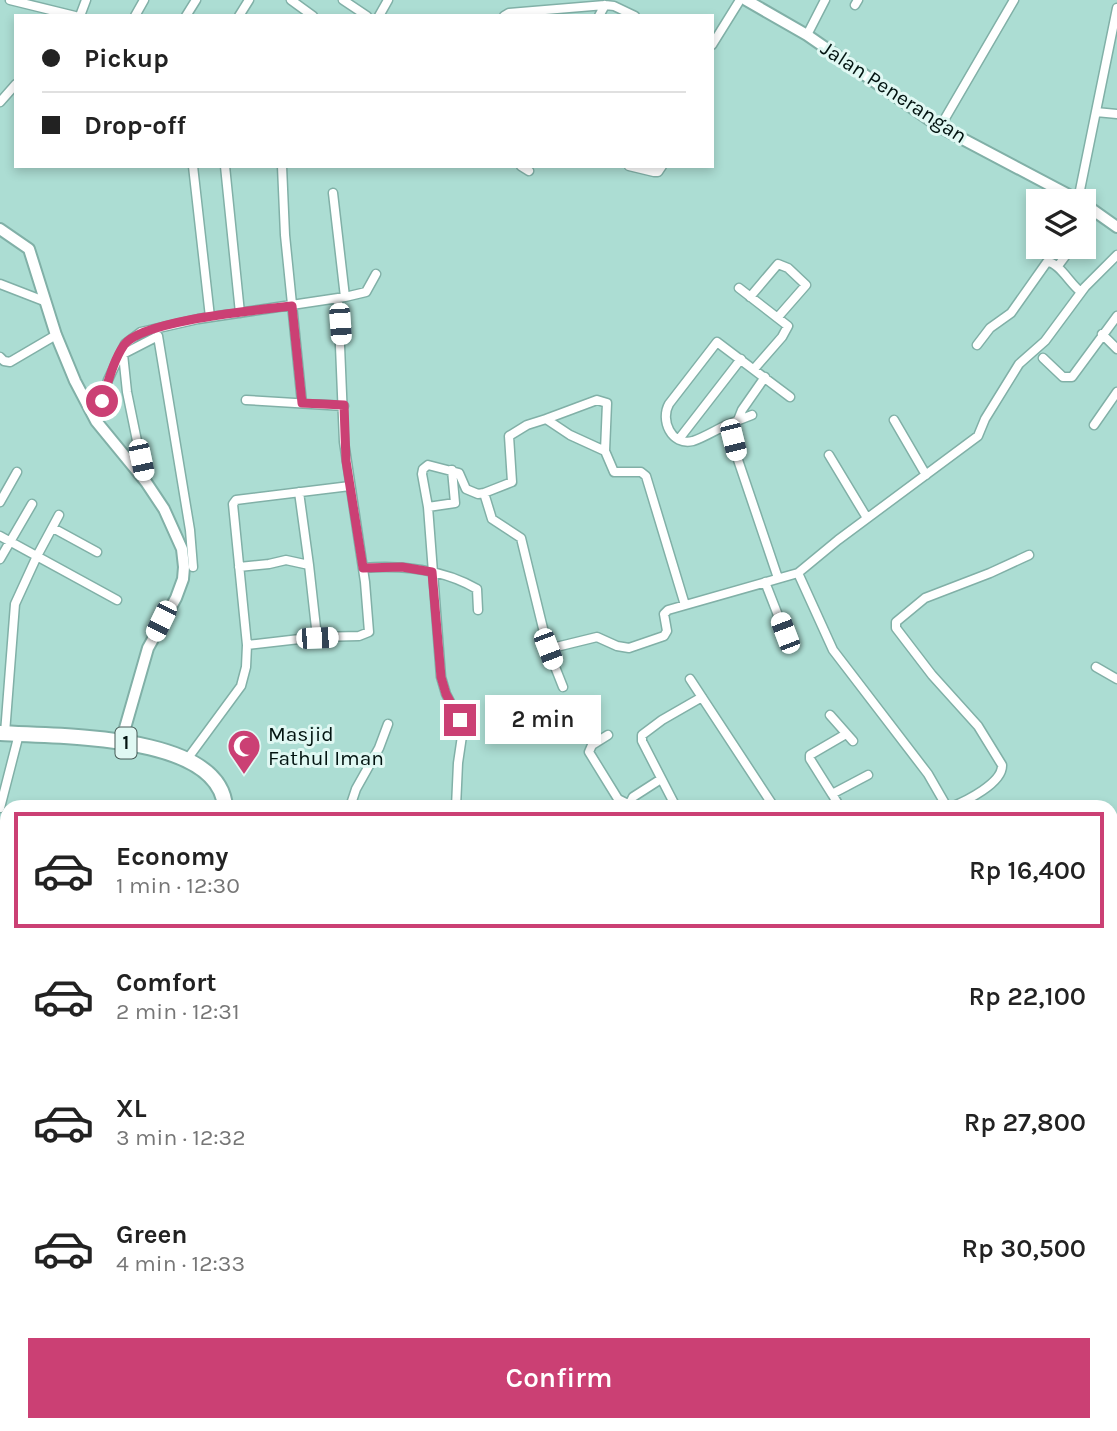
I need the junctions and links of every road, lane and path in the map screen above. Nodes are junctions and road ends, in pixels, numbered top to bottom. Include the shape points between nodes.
1 (10, 0) edge
2 (291, 0) edge
3 (343, 0) edge
4 (740, 0) edge
5 (746, 0) edge
6 (825, 0) edge
7 (1013, 0) edge
8 (44, 3) edge
9 (301, 3) edge
10 (605, 5) junction
11 (1117, 8) edge
12 (70, 14) edge
13 (364, 14) edge
14 (507, 14) edge
15 (600, 14) edge
16 (631, 14) edge
17 (807, 36) junction
18 (714, 42) edge
19 (14, 86) edge
20 (0, 102) edge
21 (1096, 112) junction
22 (1117, 114) edge
23 (940, 127) junction
24 (193, 168) edge
25 (225, 168) edge
26 (282, 168) edge
27 (637, 168) edge
28 (661, 168) edge
29 (1057, 189) edge
30 (1082, 189) edge
31 (333, 193) dead end
32 (1096, 212) edge
33 (1117, 227) edge
34 (0, 229) edge
35 (1117, 255) edge
36 (1064, 259) edge
37 (1058, 267) junction
38 (376, 274) dead end
39 (0, 284) edge
40 (739, 288) dead end
41 (1082, 292) junction
42 (750, 297) junction
43 (341, 298) junction
44 (44, 301) junction
45 (292, 306) junction
46 (240, 313) junction
47 (1117, 316) edge
48 (210, 317) junction
49 (778, 317) junction
50 (1102, 334) junction
51 (56, 335) junction
52 (125, 344) junction
53 (977, 345) dead end
54 (1117, 349) edge
55 (123, 354) junction
56 (0, 357) edge
57 (1043, 358) dead end
58 (741, 359) junction
59 (754, 369) junction
60 (765, 377) junction
61 (1117, 392) edge
62 (790, 397) dead end
63 (247, 400) dead end
64 (302, 403) junction
65 (344, 405) junction
66 (752, 415) dead end
67 (546, 419) junction
68 (894, 419) dead end
69 (738, 420) junction
70 (96, 421) junction
71 (729, 424) junction
72 (1094, 425) dead end
73 (679, 439) junction
74 (604, 451) junction
75 (830, 455) dead end
76 (452, 470) junction
77 (17, 472) dead end
78 (926, 475) junction
79 (146, 482) junction
80 (350, 486) junction
81 (299, 492) junction
82 (484, 493) junction
83 (0, 502) edge
84 (32, 504) dead end
85 (428, 507) junction
86 (59, 515) dead end
87 (867, 518) junction
88 (53, 528) junction
89 (174, 530) junction
90 (190, 530) junction
91 (0, 536) edge
92 (10, 541) junction
93 (97, 552) dead end
94 (1029, 555) dead end
95 (37, 556) junction
96 (0, 559) edge
97 (309, 565) junction
98 (192, 567) dead end
99 (239, 567) junction
100 (363, 568) junction
101 (432, 572) junction
102 (798, 573) junction
103 (778, 578) junction
104 (765, 582) junction
105 (117, 600) dead end
106 (685, 605) junction
107 (478, 610) dead end
108 (785, 633) dead end
109 (317, 638) junction
110 (247, 645) junction
111 (548, 649) junction
112 (1096, 667) dead end
113 (690, 679) dead end
114 (1117, 679) edge
115 (563, 688) dead end
116 (702, 697) junction
117 (830, 715) dead end
118 (388, 724) dead end
119 (8, 733) edge
120 (846, 734) junction
121 (608, 735) dead end
122 (853, 741) dead end
123 (121, 742) junction
124 (188, 758) junction
125 (868, 775) dead end
126 (661, 779) junction
127 (832, 794) junction
128 (1, 800) edge
129 (224, 800) edge
130 (353, 800) edge
131 (456, 800) edge
132 (619, 800) edge
133 (630, 800) edge
134 (672, 800) edge
135 (769, 800) edge
136 (836, 800) edge
137 (945, 800) edge
138 (964, 800) edge

1 - 8 street
2 - 9 street
3 - 13 street
4 - 18 street
5 - 17 street, Jalan Penerangan
6 - 17 street
7 - 23 street
8 - 12 street
10 - 14 street
10 - 15 street
10 - 16 street
11 - 21 street
17 - 23 street, Jalan Penerangan
19 - 20 street
21 - 22 street
21 - 30 street
23 - 29 street, Jalan Penerangan
24 - 48 street
25 - 46 street
26 - 45 street
27 - 28 street via 658,172
31 - 43 street
32 - 33 street, Jalan Penerangan
34 - 44 street via 29,249
35 - 41 street
36 - 37 street
37 - 41 street
37 - 53 street via 1052,261 1045,263 1011,313
38 - 43 street via 366,292
39 - 44 street
40 - 42 street
41 - 78 street via 1051,334 1019,364 978,436
42 - 49 street
42 - 49 street via 778,264 809,282
43 - 45 street
43 - 65 street
44 - 51 street
45 - 46 street
45 - 64 street
46 - 48 street
47 - 50 street
48 - 52 street via 141,332
49 - 59 street via 788,330
50 - 54 street
50 - 57 street via 1072,376 1063,377
51 - 56 street via 10,362
51 - 70 street
52 - 55 street
52 - 70 street
55 - 79 street
55 - 90 street via 158,337
58 - 59 street
58 - 73 street
58 - 73 street via 717,342 706,354 664,413 666,427
59 - 60 street
60 - 62 street
60 - 69 street
61 - 72 street
63 - 64 street
64 - 65 street
65 - 80 street
66 - 69 street
67 - 74 street
67 - 74 street via 597,400 607,403
67 - 82 street via 513,432 508,440 513,480
68 - 78 street
69 - 71 street
70 - 79 street
71 - 73 street via 692,441
71 - 103 street
74 - 106 street via 614,472 641,472 646,477
75 - 87 street
76 - 82 street via 459,473 466,489
76 - 85 street via 455,503
76 - 85 street via 432,465 423,469
77 - 83 street
78 - 87 street
79 - 89 street
80 - 81 street
80 - 100 street
81 - 97 street
81 - 99 street via 236,500
82 - 111 street via 492,519 522,538
84 - 92 street
85 - 101 street
86 - 88 street
87 - 102 street
88 - 93 street
88 - 95 street
89 - 90 street
89 - 123 street via 182,549 183,579 148,648
90 - 98 street
91 - 92 street
92 - 95 street
92 - 96 street
94 - 138 street via 925,598 896,622 932,675 978,726 1002,765 1000,775
95 - 105 street
95 - 119 street via 15,604
97 - 99 street via 286,559
97 - 109 street
99 - 110 street
100 - 101 street
100 - 109 street via 369,632
101 - 107 street via 477,589
101 - 131 street via 441,677 462,736
102 - 103 street
102 - 137 street via 833,650
103 - 104 street
104 - 106 street
104 - 108 street
106 - 111 street via 666,611 664,636 629,648 597,637
109 - 110 street
110 - 124 street via 241,686
111 - 115 street
112 - 114 street
113 - 116 street
116 - 126 street via 642,735
116 - 135 street
117 - 120 street
118 - 130 street
119 - 123 highway, 1
119 - 128 street
120 - 122 street
120 - 127 street via 810,755
121 - 132 street via 589,752
123 - 124 highway, 1
124 - 129 highway, 1 via 210,775
125 - 127 street
126 - 133 street
126 - 134 street
127 - 136 street

